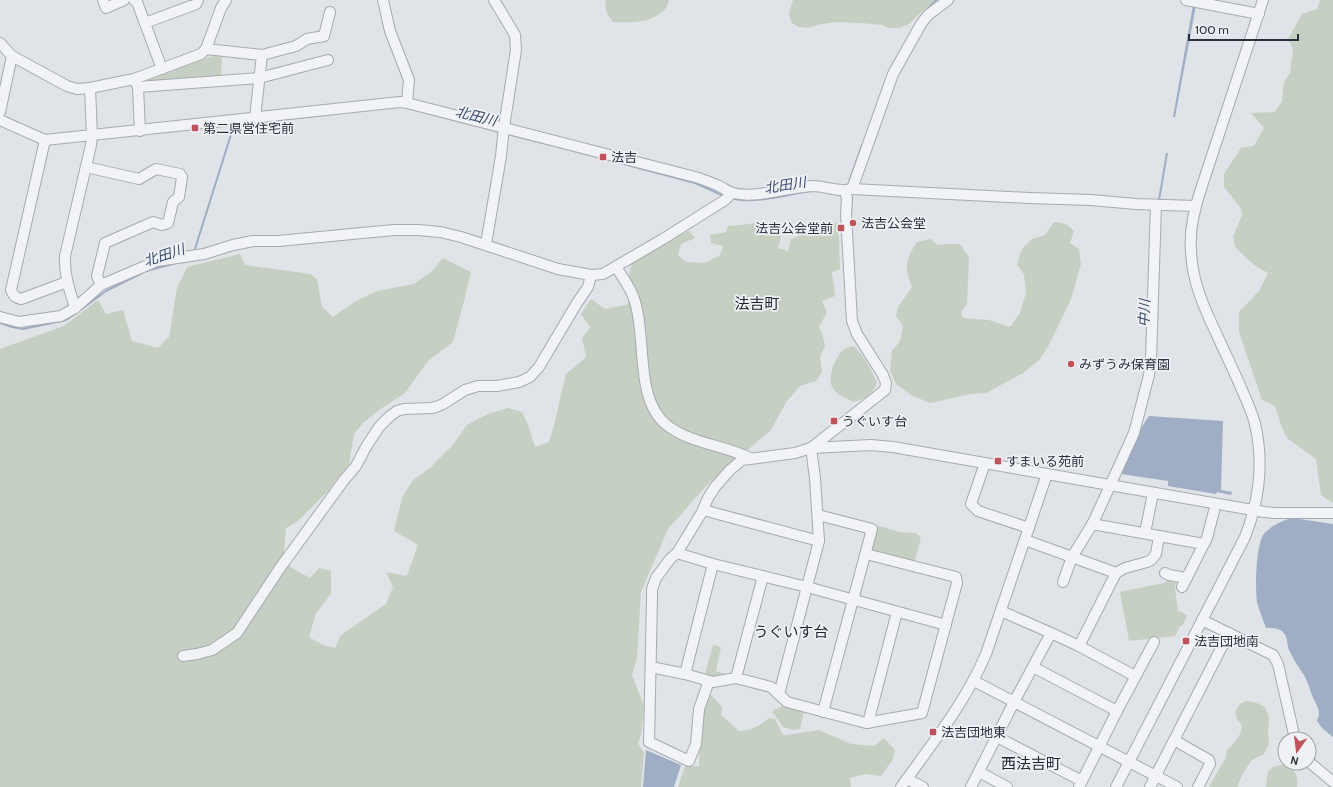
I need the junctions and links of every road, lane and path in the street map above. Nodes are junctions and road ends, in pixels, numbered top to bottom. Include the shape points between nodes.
1 (103, 0) edge
2 (124, 0) edge
3 (134, 0) edge
4 (198, 0) edge
5 (226, 0) edge
6 (383, 0) edge
7 (494, 0) edge
8 (948, 0) edge
9 (1263, 0) edge
10 (1192, 1) edge
11 (330, 12) dead end
12 (1259, 14) junction
13 (145, 23) junction
14 (0, 43) edge
15 (206, 49) junction
16 (262, 55) junction
17 (12, 56) junction
18 (328, 60) dead end
19 (162, 69) junction
20 (259, 78) junction
21 (136, 83) junction
22 (90, 88) junction
23 (407, 103) junction
24 (0, 112) edge
25 (255, 118) junction
26 (0, 120) edge
27 (504, 127) junction
28 (140, 131) junction
29 (92, 136) junction
30 (45, 140) junction
31 (86, 167) junction
32 (849, 190) junction
33 (732, 193) junction
34 (1158, 205) junction
35 (1195, 206) junction
36 (486, 244) junction
37 (616, 267) junction
38 (591, 275) junction
39 (67, 282) junction
40 (101, 285) junction
41 (75, 308) junction
42 (0, 317) edge
43 (810, 448) junction
44 (750, 458) junction
45 (985, 463) junction
46 (1047, 474) junction
47 (1111, 486) junction
48 (1153, 493) junction
49 (703, 510) junction
50 (1254, 510) junction
51 (1214, 511) dead end
52 (1333, 513) edge
53 (818, 515) junction
54 (1092, 524) junction
55 (1029, 528) junction
56 (1145, 534) junction
57 (1159, 536) junction
58 (1025, 540) junction
59 (819, 541) junction
60 (1204, 544) junction
61 (677, 553) junction
62 (866, 554) junction
63 (1072, 557) junction
64 (713, 564) junction
65 (1116, 573) junction
66 (1165, 574) dead end
67 (762, 576) junction
68 (1187, 578) junction
69 (1064, 582) dead end
70 (807, 587) junction
71 (1182, 588) dead end
72 (853, 600) junction
73 (1001, 611) junction
74 (897, 612) junction
75 (1202, 620) junction
76 (946, 625) junction
77 (1051, 633) junction
78 (1229, 633) junction
79 (1154, 642) dead end
80 (1079, 646) junction
81 (183, 656) dead end
82 (650, 667) junction
83 (1033, 668) junction
84 (685, 674) junction
85 (1135, 676) junction
86 (736, 678) junction
87 (709, 681) junction
88 (974, 681) junction
89 (779, 694) junction
90 (1014, 702) junction
91 (1117, 711) junction
92 (823, 712) junction
93 (868, 723) junction
94 (1293, 731) edge
95 (997, 737) junction
96 (1174, 740) junction
97 (1100, 747) junction
98 (1129, 761) junction
99 (1317, 769) edge
100 (979, 772) junction
101 (1156, 776) junction
102 (1333, 782) edge
103 (904, 783) edge
104 (1081, 784) edge
105 (923, 787) edge
106 (971, 787) edge
107 (1007, 787) edge
108 (1116, 787) edge
109 (1150, 787) edge
110 (1177, 787) edge
111 (1198, 787) edge

1 - 2 street via 106,8
3 - 13 street
4 - 13 street via 196,4
5 - 15 street
6 - 23 street via 390,31 409,80
7 - 27 street via 515,35 516,50
8 - 32 street via 928,15 921,24 893,74
9 - 12 street
10 - 12 street
11 - 16 street via 324,36 307,39 296,46
12 - 35 street
13 - 19 street
14 - 17 street
15 - 16 street
15 - 19 street via 201,54
16 - 20 street
17 - 22 street via 67,86 77,89
17 - 24 street
18 - 20 street
19 - 21 street
20 - 21 street
20 - 25 street
21 - 22 street
21 - 28 street
22 - 29 street
23 - 25 street
23 - 27 street
25 - 28 street
26 - 30 street
27 - 33 street via 699,178
27 - 36 street
28 - 29 street
29 - 30 street
29 - 31 street
30 - 39 street via 11,290 16,298 21,299
31 - 39 street via 65,256
31 - 40 street via 139,179 156,168 180,174 182,177 179,197 173,202 168,223 162,225 152,222 105,243 97,276
32 - 33 street via 801,186 755,194
32 - 34 street
32 - 43 street via 846,214 852,321 857,334 883,375 885,390
33 - 37 street via 725,200
34 - 35 street
34 - 47 street via 1149,375 1134,433
35 - 50 street via 1191,252 1197,287 1250,410 1257,436 1259,483
36 - 38 street via 558,269
36 - 40 street via 461,236 418,230 253,241 194,256 157,261
37 - 38 street via 603,274
37 - 44 street via 636,302 646,385 650,402 657,415 680,434 737,451
38 - 81 street via 588,287 539,367 530,377 519,382 478,386 465,390 436,407 397,411 378,427 356,466 280,568 237,634 212,650
39 - 41 street
40 - 41 street
41 - 42 street via 61,316 19,322
43 - 44 street via 795,453
43 - 45 street via 893,446
43 - 53 street
44 - 49 street via 736,464 723,477 711,492
45 - 46 street
45 - 55 street via 971,504 978,511
46 - 47 street
46 - 55 street
47 - 48 street
47 - 54 street
48 - 50 street
48 - 56 street
49 - 59 street
49 - 61 street
50 - 52 street via 1274,513
50 - 75 street via 1244,537
51 - 60 street
53 - 59 street
53 - 62 street via 872,529
54 - 56 street
54 - 63 street
55 - 58 street
56 - 57 street
57 - 60 street
57 - 65 street via 1156,554 1151,560
58 - 63 street
58 - 73 street
59 - 70 street
60 - 68 street
61 - 64 street
61 - 82 street via 656,578 652,589
62 - 72 street
62 - 76 street via 956,577 957,584
63 - 65 street
63 - 69 street
64 - 67 street
64 - 84 street
65 - 80 street
66 - 68 street
67 - 70 street
67 - 86 street
68 - 71 street
70 - 72 street
70 - 89 street
72 - 74 street
72 - 92 street
73 - 77 street
73 - 88 street
74 - 76 street
74 - 93 street
75 - 78 street
75 - 98 street
76 - 93 street via 922,712
77 - 80 street
77 - 83 street
78 - 94 street via 1273,656 1278,664
78 - 96 street
79 - 85 street
80 - 85 street
82 - 84 street
82 - 87 street via 649,742 689,760 696,744 699,709
83 - 90 street
83 - 91 street
84 - 87 street
85 - 91 street
86 - 87 street
86 - 89 street via 771,687
88 - 90 street
88 - 103 street via 950,721
89 - 92 street via 786,702
90 - 95 street
90 - 97 street
91 - 97 street
92 - 93 street
95 - 100 street
95 - 104 street
96 - 101 street
96 - 111 street via 1209,760 1210,764
97 - 98 street
97 - 104 street
98 - 101 street
98 - 108 street
99 - 102 street
100 - 106 street
100 - 107 street
101 - 109 street
101 - 110 street
103 - 105 street

